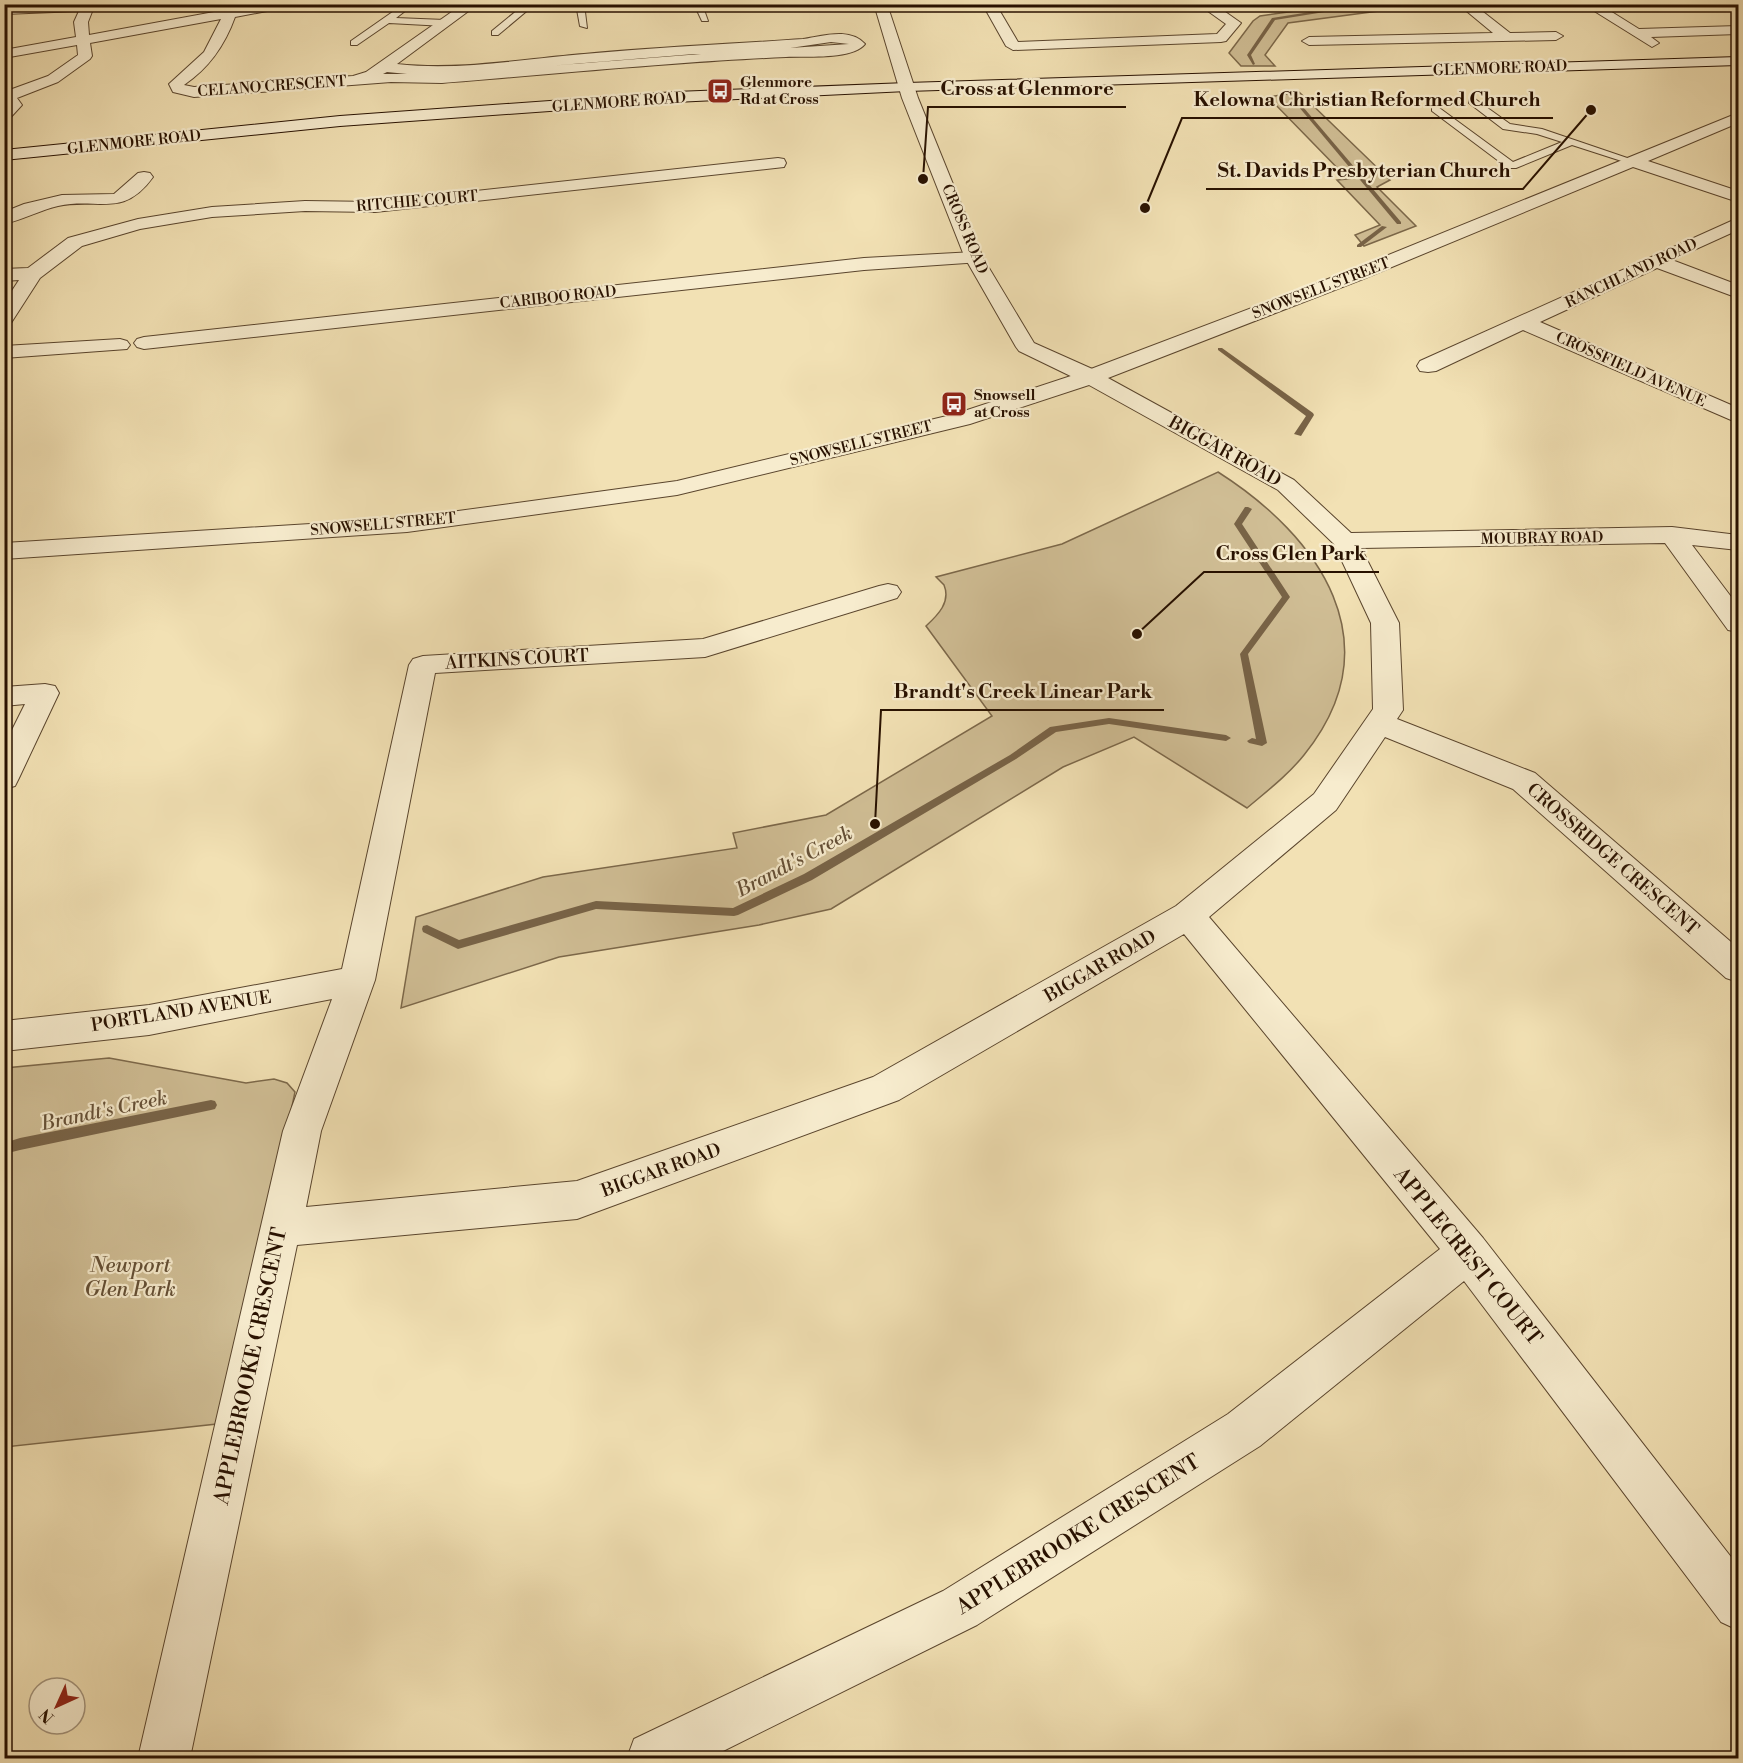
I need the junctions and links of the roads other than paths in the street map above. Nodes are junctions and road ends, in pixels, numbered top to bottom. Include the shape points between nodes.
1 (283, 4) edge
2 (410, 4) edge
3 (472, 4) edge
4 (531, 4) edge
5 (580, 4) edge
6 (698, 4) edge
7 (880, 4) edge
8 (998, 4) edge
9 (1204, 4) edge
10 (1464, 4) edge
11 (1589, 4) edge
12 (88, 6) edge
13 (4, 10) edge
14 (229, 15) junction
15 (705, 19) dead end
16 (389, 20) junction
17 (445, 23) junction
18 (584, 26) dead end
19 (1418, 28) dead end
20 (1738, 30) edge
21 (495, 33) dead end
22 (1636, 33) junction
23 (1556, 36) dead end
24 (1508, 37) junction
25 (1394, 39) junction
26 (82, 40) junction
27 (1308, 41) dead end
28 (354, 43) dead end
29 (1652, 43) dead end
30 (822, 46) dead end
31 (4, 54) edge
32 (1738, 61) edge
33 (559, 65) junction
34 (384, 67) junction
35 (1738, 74) edge
36 (354, 80) junction
37 (909, 92) junction
38 (1472, 101) dead end
39 (1435, 109) dead end
40 (4, 115) edge
41 (1738, 117) edge
42 (1572, 142) junction
43 (4, 155) edge
44 (1634, 162) junction
45 (778, 163) dead end
46 (4, 167) edge
47 (144, 177) dead end
48 (1738, 197) edge
49 (4, 219) edge
50 (1738, 223) edge
51 (974, 258) junction
52 (1657, 261) junction
53 (33, 274) junction
54 (4, 275) edge
55 (1738, 292) edge
56 (4, 319) edge
57 (1523, 322) junction
58 (144, 343) dead end
59 (120, 345) dead end
60 (4, 352) edge
61 (1428, 366) dead end
62 (1091, 377) junction
63 (1738, 416) edge
64 (1672, 535) junction
65 (1346, 542) junction
66 (1738, 542) edge
67 (4, 551) edge
68 (888, 592) dead end
69 (1738, 624) edge
70 (4, 697) edge
71 (1379, 723) junction
72 (4, 778) edge
73 (1188, 915) junction
74 (1738, 968) edge
75 (357, 980) junction
76 (4, 1036) edge
77 (280, 1228) junction
78 (1468, 1252) junction
79 (1738, 1605) edge
80 (164, 1758) edge
81 (653, 1758) edge

1 - 14 street
2 - 16 lane
3 - 17 street, CELANO CRESCENT
4 - 21 lane
5 - 18 lane
6 - 15 lane
7 - 37 street, CROSS ROAD
8 - 9 street via 990,6 1013,46 1221,38 1234,23
10 - 24 street
11 - 22 street
12 - 13 street
12 - 26 street via 81,22
14 - 26 street
14 - 36 street, CELANO CRESCENT via 206,62 176,84 178,89 194,92
16 - 17 lane
16 - 28 lane
17 - 34 street, CELANO CRESCENT
19 - 25 street via 1388,35
20 - 22 street
22 - 29 street
23 - 24 street
24 - 25 street
25 - 27 street
26 - 31 street
26 - 40 street via 85,56 53,79 8,96 14,105
30 - 33 street, CELANO CRESCENT
32 - 37 street, GLENMORE ROAD
33 - 34 street, CELANO CRESCENT via 428,72
33 - 36 street, CELANO CRESCENT via 442,79
34 - 36 street, CELANO CRESCENT
35 - 37 street, GLENMORE ROAD
37 - 43 street, GLENMORE ROAD via 675,97 340,121
37 - 46 street, GLENMORE ROAD via 316,135
37 - 51 street, CROSS ROAD
38 - 42 lane via 1507,127 1538,131
39 - 42 lane via 1512,166
41 - 44 street, SNOWSELL STREET
42 - 44 lane
44 - 48 street
44 - 62 street, SNOWSELL STREET
45 - 53 street, RITCHIE COURT via 375,207 305,206 212,212 138,224 75,242
47 - 49 street via 118,199 62,200
50 - 52 street, RANCHLAND ROAD
51 - 58 street, CARIBOO ROAD via 864,264
51 - 62 street, CROSS ROAD via 1026,347
52 - 55 street
52 - 57 street, RANCHLAND ROAD
53 - 54 street
53 - 56 street, RITCHIE COURT
57 - 61 street, RANCHLAND ROAD
57 - 63 street, CROSSFIELD AVENUE
59 - 60 street
62 - 65 street, BIGGAR ROAD via 1286,485
62 - 67 street, SNOWSELL STREET via 962,419 677,488 407,525
64 - 65 street, MOUBRAY ROAD
64 - 66 street, MOUBRAY ROAD
64 - 69 street
65 - 71 street, BIGGAR ROAD via 1385,623 1388,710
68 - 75 street, AITKINS COURT via 705,648 423,665
70 - 72 street via 45,693
71 - 73 street, BIGGAR ROAD via 1325,802
71 - 74 street, CROSSRIDGE CRESCENT via 1524,780
73 - 77 street, BIGGAR ROAD via 886,1089 577,1200
73 - 78 street, APPLECREST COURT
75 - 76 street, PORTLAND AVENUE via 148,1020
75 - 77 street, APPLEBROOKE CRESCENT via 302,1131
77 - 80 street, APPLEBROOKE CRESCENT
78 - 79 street, APPLECREST COURT
78 - 81 street, APPLEBROOKE CRESCENT via 1244,1430 960,1608

